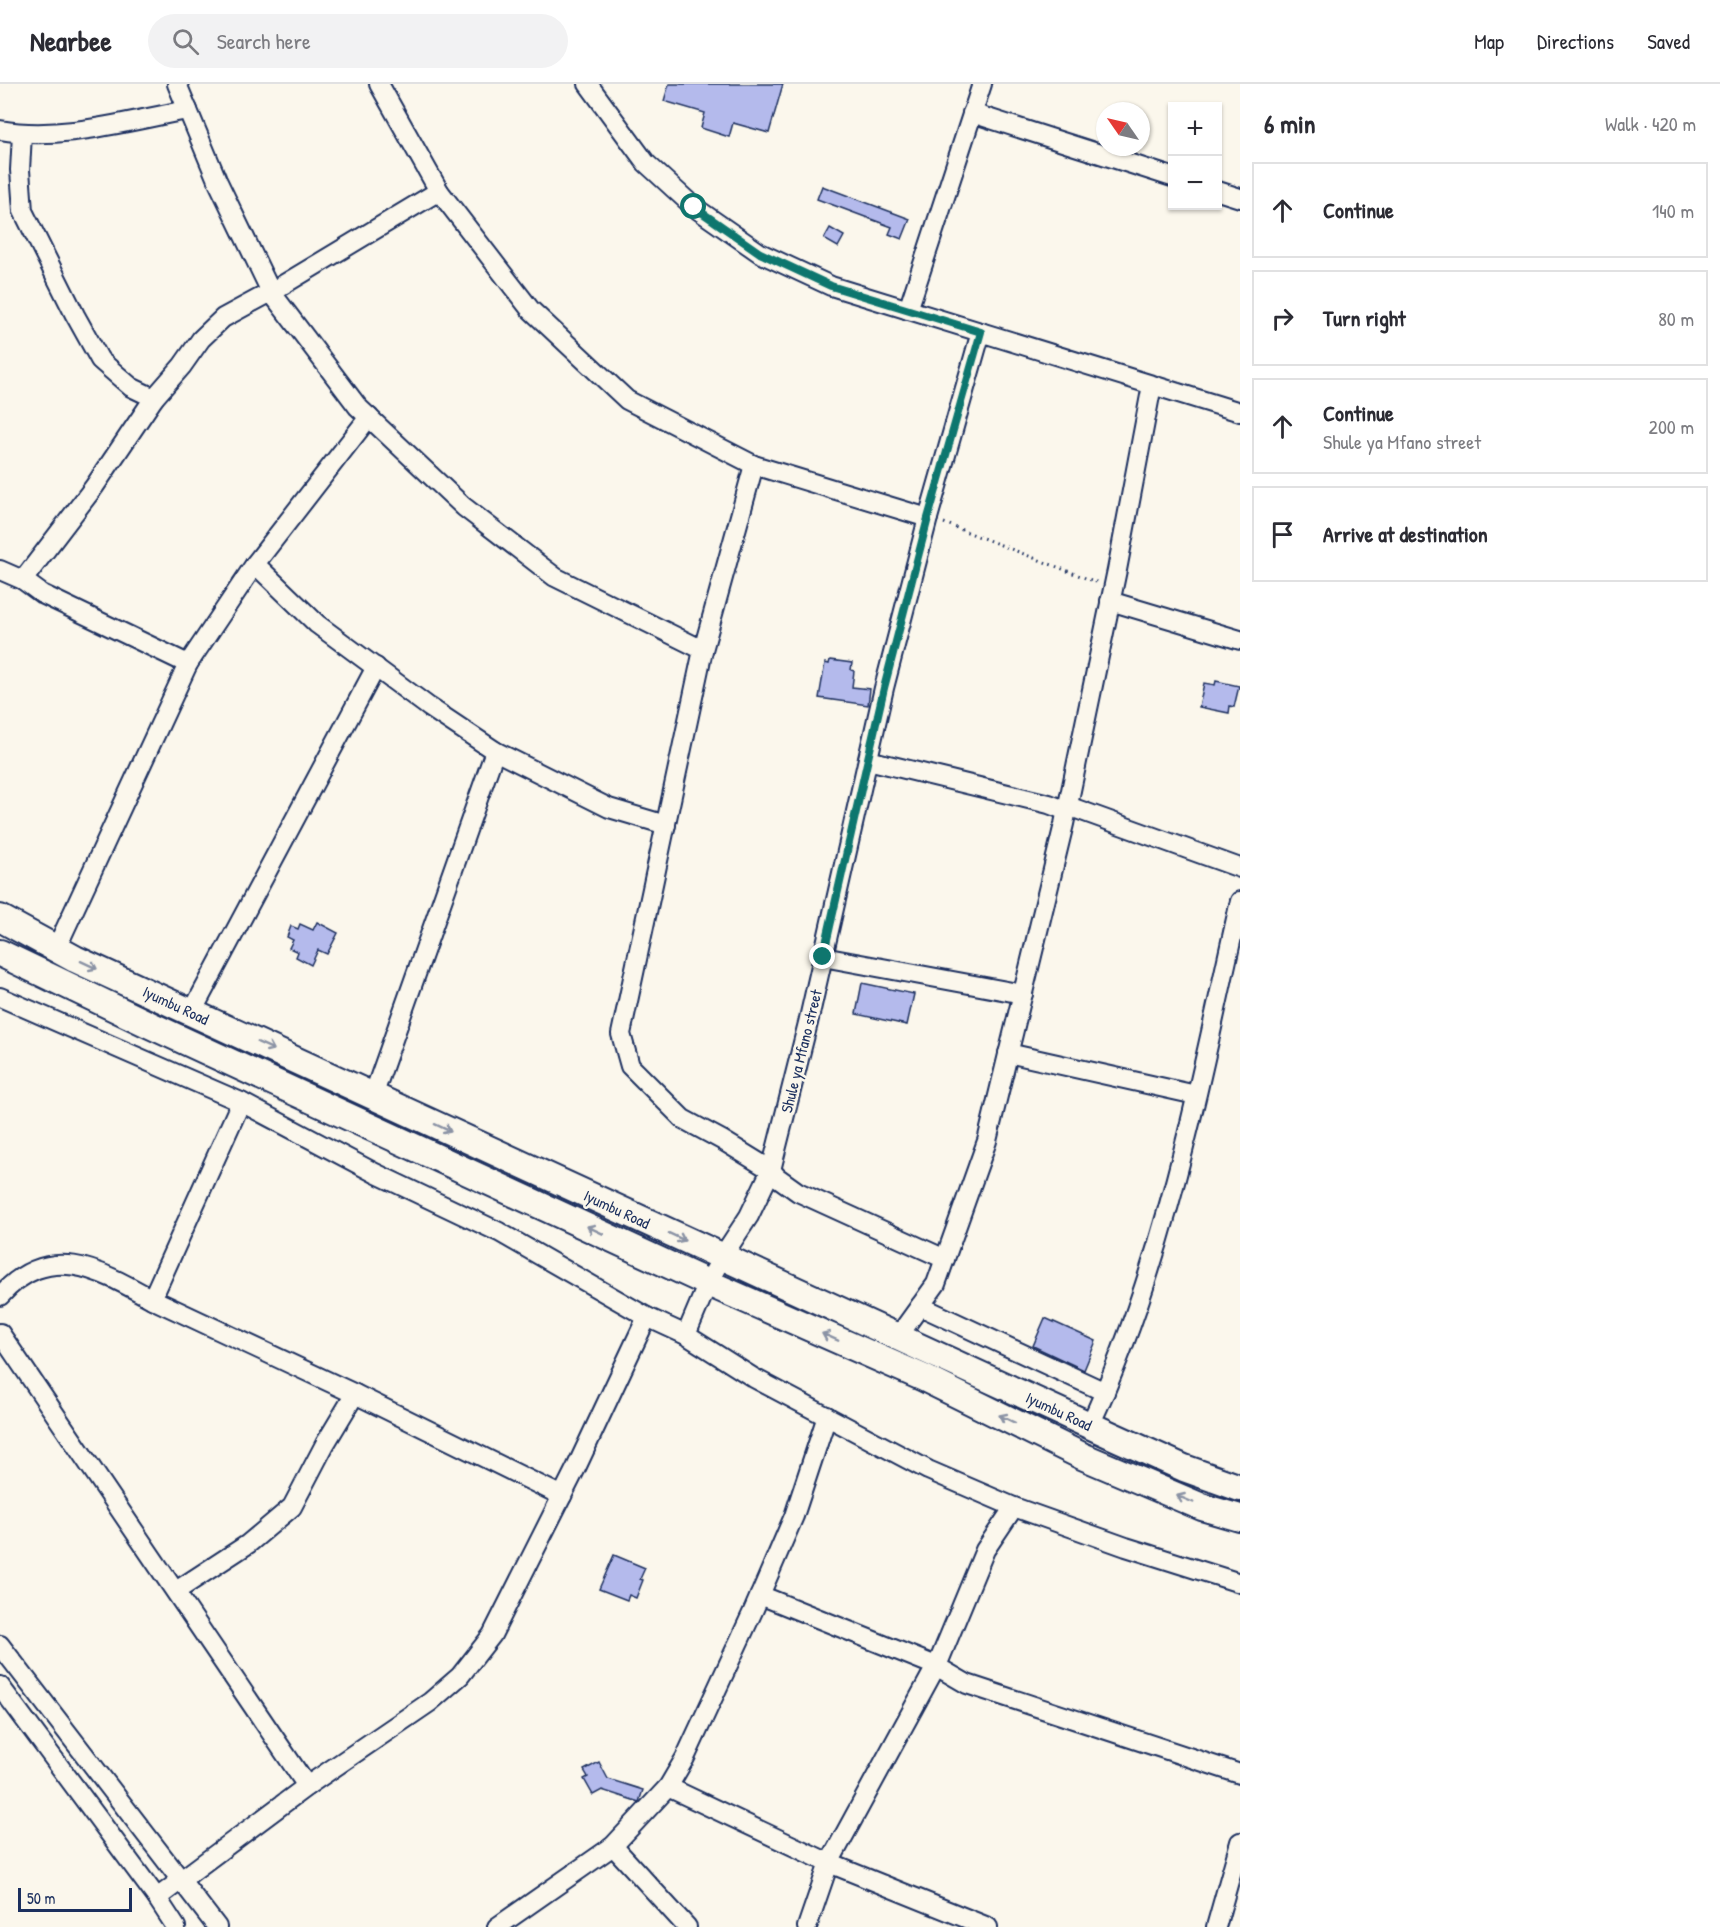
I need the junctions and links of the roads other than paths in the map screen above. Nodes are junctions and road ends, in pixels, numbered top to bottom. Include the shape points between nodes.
1 (177, 84) edge
2 (379, 84) edge
3 (588, 84) edge
4 (982, 84) edge
5 (188, 110) junction
6 (972, 113) junction
7 (0, 130) edge
8 (22, 134) junction
9 (1168, 175) edge
10 (439, 191) junction
11 (1222, 192) edge
12 (1240, 198) edge
13 (271, 292) junction
14 (908, 310) junction
15 (981, 332) junction
16 (1152, 385) junction
17 (154, 398) junction
18 (1240, 412) edge
19 (369, 417) junction
20 (754, 465) junction
21 (928, 518) junction
22 (255, 564) junction
23 (0, 570) edge
24 (23, 580) junction
25 (1110, 601) junction
26 (1240, 640) edge
27 (703, 650) junction
28 (188, 664) junction
29 (376, 667) junction
30 (495, 751) junction
31 (868, 760) junction
32 (1067, 809) junction
33 (666, 825) junction
34 (1240, 868) edge
35 (1240, 901) edge
36 (0, 918) edge
37 (56, 949) junction
38 (0, 953) edge
39 (823, 957) junction
40 (1023, 994) junction
41 (0, 997) edge
42 (192, 1012) junction
43 (1008, 1053) junction
44 (1196, 1095) junction
45 (373, 1096) junction
46 (241, 1102) junction
47 (771, 1170) junction
48 (722, 1257) junction
49 (945, 1260) junction
50 (708, 1283) junction
51 (0, 1296) edge
52 (152, 1299) junction
53 (920, 1306) junction
54 (647, 1317) junction
55 (0, 1333) edge
56 (686, 1335) junction
57 (897, 1338) junction
58 (1105, 1392) junction
59 (355, 1394) junction
60 (827, 1416) junction
61 (1090, 1425) junction
62 (1240, 1488) edge
63 (562, 1496) junction
64 (1014, 1507) junction
65 (1240, 1518) edge
66 (1240, 1583) edge
67 (176, 1591) junction
68 (760, 1595) junction
69 (0, 1645) edge
70 (936, 1666) junction
71 (0, 1686) edge
72 (1240, 1774) edge
73 (307, 1786) junction
74 (668, 1787) junction
75 (1240, 1842) edge
76 (612, 1846) junction
77 (829, 1863) junction
78 (182, 1879) junction
79 (157, 1898) junction
80 (176, 1927) edge
81 (217, 1927) edge
82 (497, 1927) edge
83 (687, 1927) edge
84 (807, 1927) edge
85 (988, 1927) edge
86 (1216, 1927) edge

1 - 5 street
2 - 10 street
3 - 14 street via 646,163 694,207 760,253 831,286
4 - 6 street
5 - 8 street via 85,129
5 - 13 street
6 - 9 street
6 - 14 street
7 - 8 street
8 - 17 street via 23,211 100,360 131,387
10 - 13 street
10 - 20 street via 530,309 627,400
11 - 12 street
13 - 17 street via 223,318
13 - 19 street
14 - 15 street
15 - 16 street
15 - 21 street, Shule ya Mfano street
16 - 18 street
16 - 25 street
17 - 24 street via 94,487
19 - 22 street
19 - 27 street via 464,507 555,577
20 - 21 street
20 - 27 street
21 - 31 street, Shule ya Mfano street
22 - 28 street
22 - 29 street via 317,624
23 - 24 street
24 - 28 street via 42,594
25 - 26 street
25 - 32 street
27 - 33 street
28 - 37 street
29 - 30 street
29 - 42 street
30 - 33 street via 609,808
30 - 45 street
31 - 32 street
31 - 39 street, Shule ya Mfano street
32 - 34 street
32 - 40 street
33 - 47 street via 621,1034 630,1066 683,1119
35 - 44 street
36 - 37 main road, Iyumbu Road
37 -> 42 main road, Iyumbu Road
50 -> 38 main road, Iyumbu Road
39 - 40 street
39 - 47 street, Shule ya Mfano street
40 - 43 street
41 - 46 street
42 -> 45 main road, Iyumbu Road
43 - 44 street
43 - 49 street via 987,1141
44 - 58 street via 1174,1190 1130,1332
45 -> 48 main road, Iyumbu Road
46 - 52 street
46 - 54 street via 375,1173 499,1232
47 - 48 street, Shule ya Mfano street via 749,1216
47 - 49 street via 798,1192
48 - 50 street, Shule ya Mfano street
48 - 57 main road, Iyumbu Road
49 - 53 street via 936,1284
50 - 56 street, Shule ya Mfano street
65 -> 50 main road, Iyumbu Road via 1202,1507 1082,1456 924,1378
51 - 52 street via 24,1275 40,1267 58,1265 106,1274
52 - 59 street
53 - 57 street
53 - 58 street
54 - 56 street
54 - 63 street
55 - 67 street
56 - 60 street via 754,1378
57 - 61 main road, Iyumbu Road
58 - 61 street
59 - 63 street
59 - 67 street via 292,1507 248,1544
60 - 64 street via 928,1470
60 - 68 street via 794,1516
61 - 62 main road, Iyumbu Road via 1184,1468
63 - 73 street via 492,1635 460,1676 430,1702
64 - 66 street
64 - 70 street via 985,1550
67 - 73 street
68 - 70 street
68 - 74 street
69 - 78 street
70 - 72 street via 967,1684
70 - 77 street
71 - 79 street
73 - 78 street
74 - 76 street
74 - 77 street
75 - 86 street
76 - 82 street
76 - 83 street
77 - 84 street
77 - 85 street
78 - 79 street
78 - 81 street
79 - 80 street

